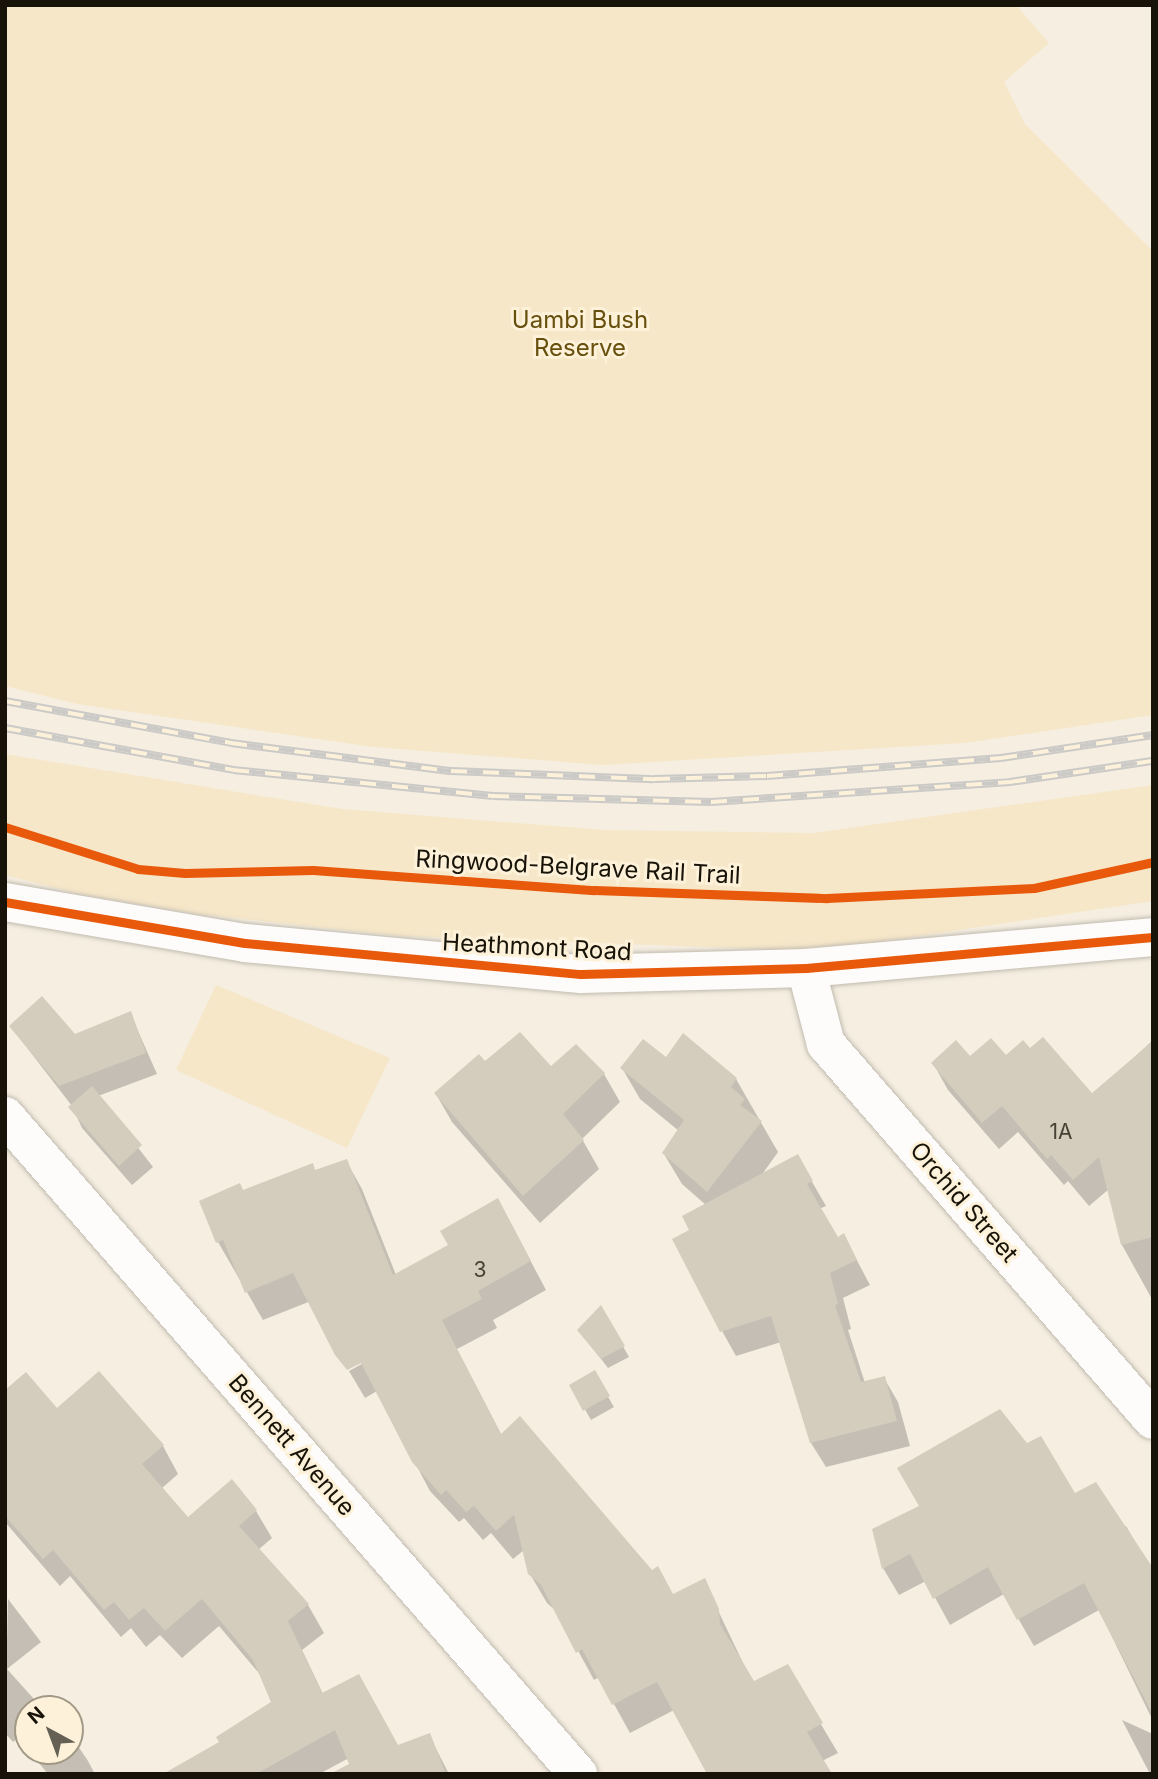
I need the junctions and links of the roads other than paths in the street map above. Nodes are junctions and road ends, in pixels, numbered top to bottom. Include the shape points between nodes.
1 (5, 902) edge
2 (1153, 937) edge
3 (806, 968) junction
4 (5, 1115) edge
5 (1153, 1420) edge
6 (578, 1774) edge

1 - 3 street, Heathmont Road via 245,943 581,974
2 - 3 street, Heathmont Road
3 - 5 street, Orchid Street via 826,1044
4 - 6 street, Bennett Avenue

